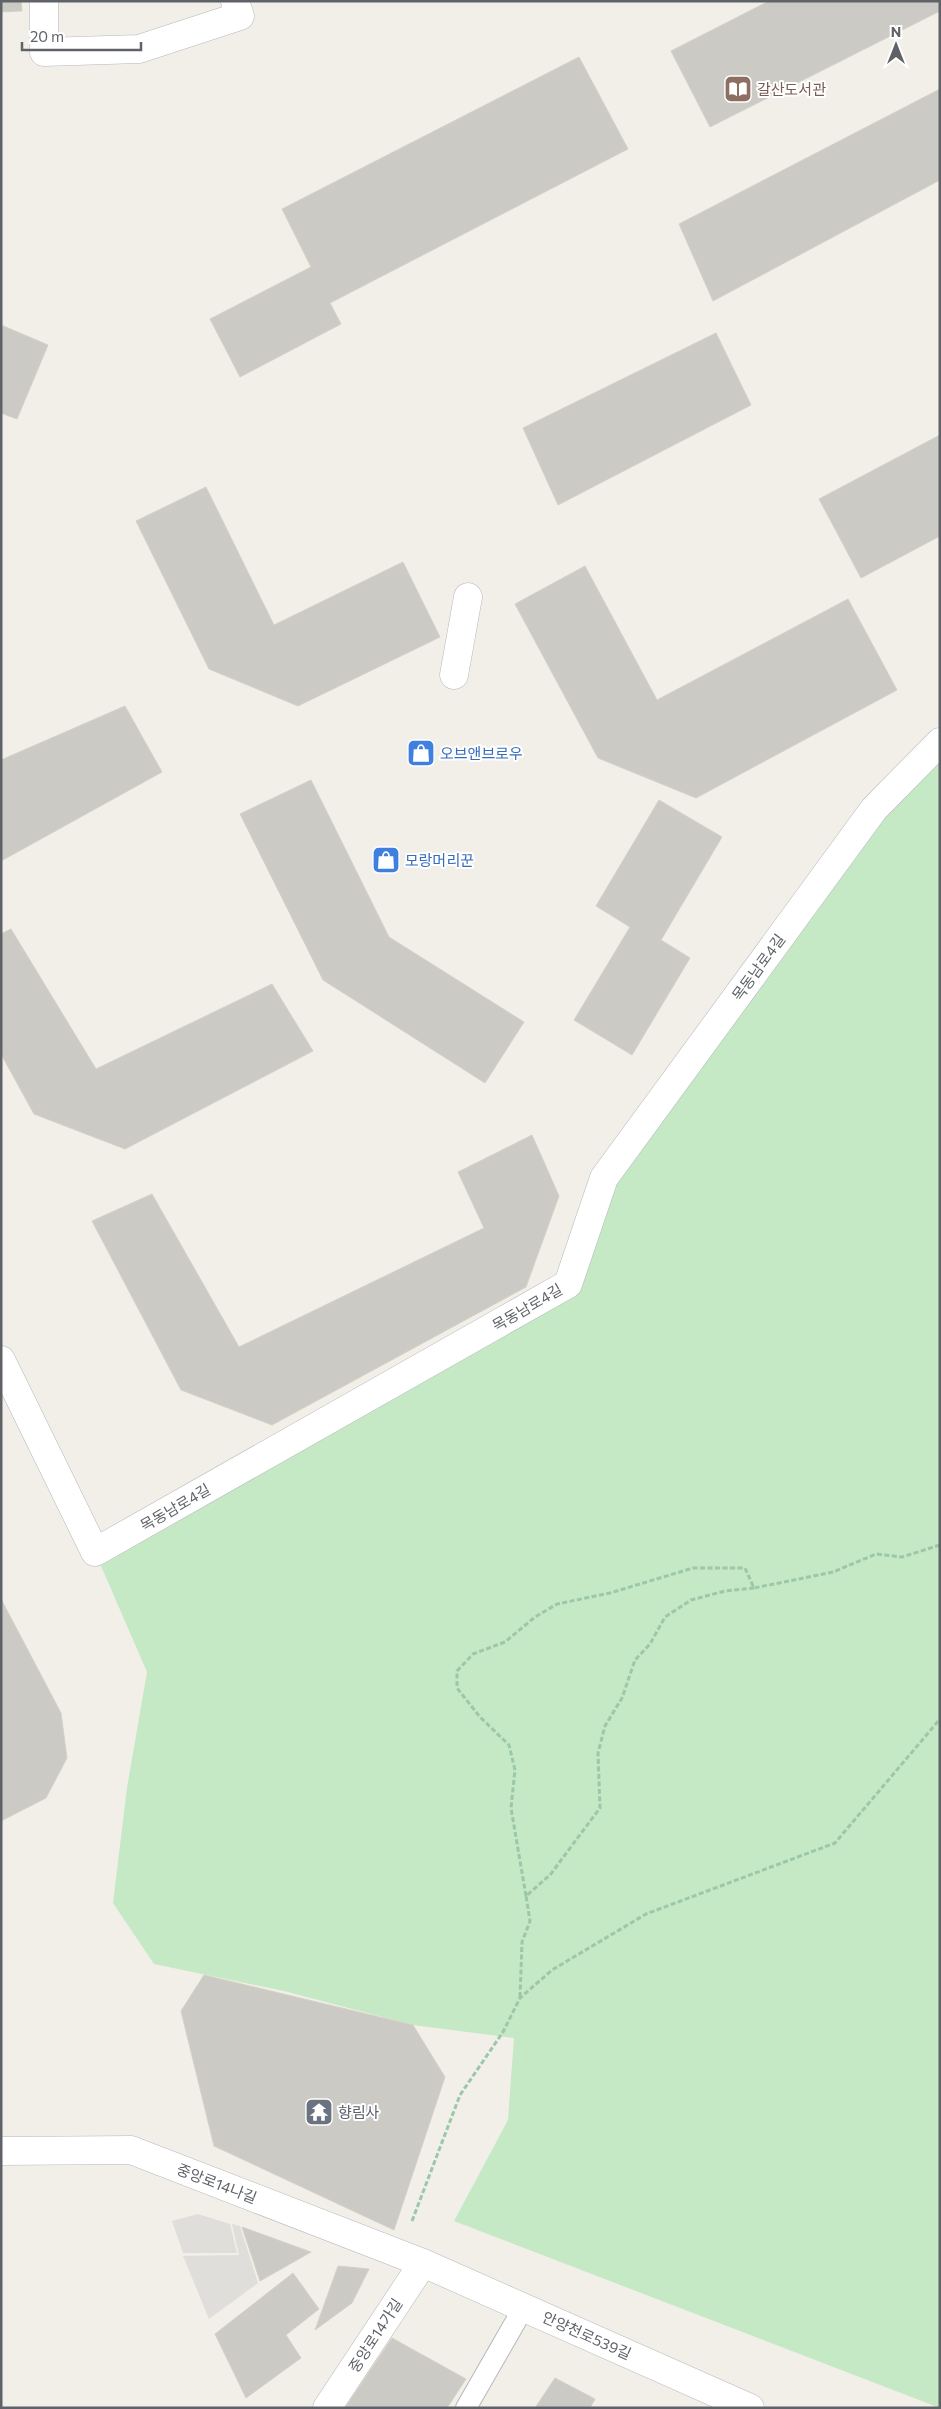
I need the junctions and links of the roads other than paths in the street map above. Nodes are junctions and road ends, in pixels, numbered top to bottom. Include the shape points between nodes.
1 (44, 1) edge
2 (235, 1) edge
3 (468, 597) dead end
4 (454, 675) dead end
5 (940, 742) edge
6 (1, 1360) edge
7 (1, 2151) edge
8 (423, 2263) junction
9 (524, 2307) junction
10 (328, 2408) edge
11 (466, 2408) edge
12 (750, 2408) edge

1 - 2 street via 44,52 139,49 240,16
3 - 4 street
5 - 6 street, 목동남로4길 via 874,809 604,1178 568,1284 95,1552
7 - 8 street, 중앙로14나길 via 131,2150
8 - 9 street, 안양천로539길
8 - 10 street, 중앙로14가길
9 - 11 lane
9 - 12 street, 안양천로539길

